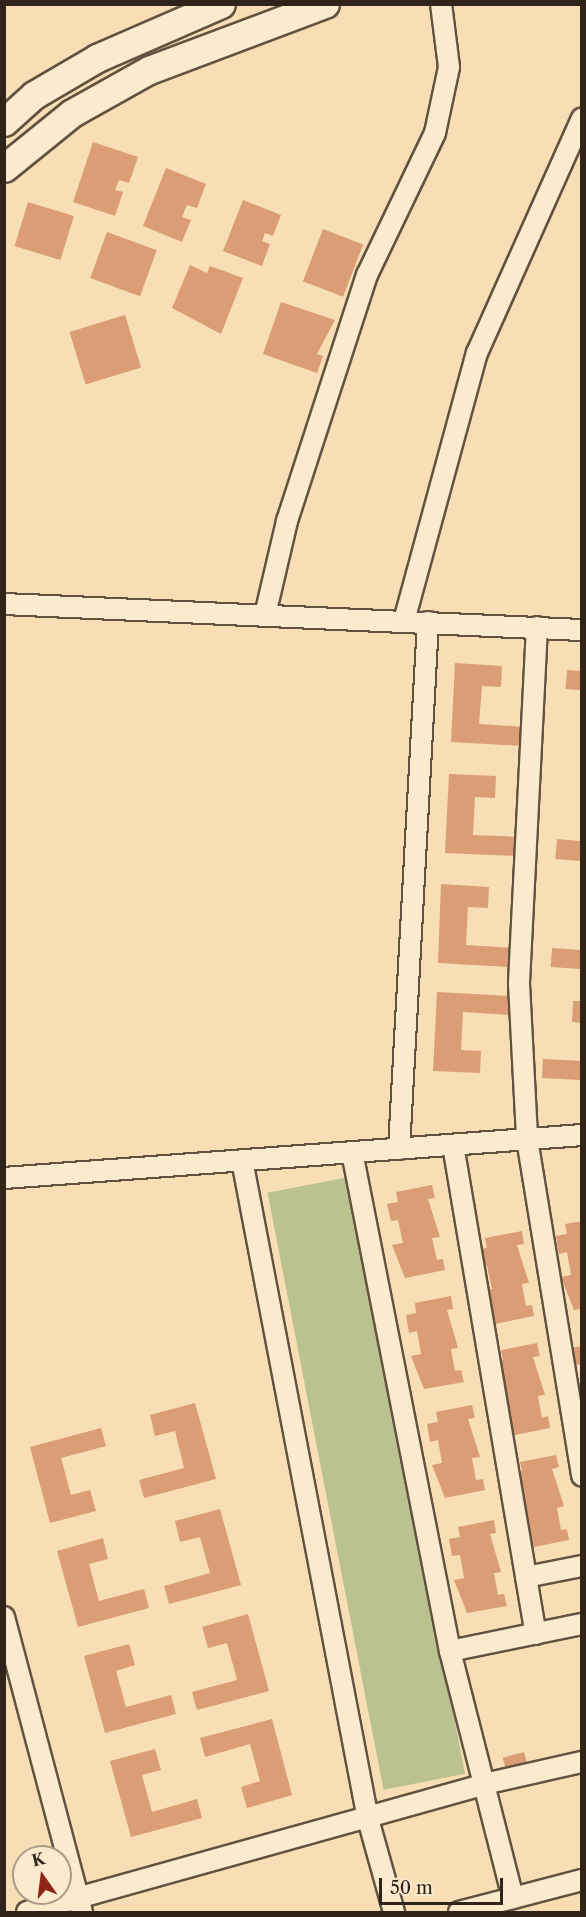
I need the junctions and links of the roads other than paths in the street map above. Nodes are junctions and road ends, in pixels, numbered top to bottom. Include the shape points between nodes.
1 (221, 4) edge
2 (325, 4) edge
3 (441, 4) edge
4 (582, 118) edge
5 (4, 122) edge
6 (4, 168) edge
7 (4, 604) edge
8 (266, 615) junction
9 (404, 621) junction
10 (428, 622) junction
11 (537, 627) junction
12 (582, 630) edge
13 (582, 1135) edge
14 (527, 1139) junction
15 (453, 1145) junction
16 (399, 1149) junction
17 (352, 1152) junction
18 (242, 1160) junction
19 (4, 1178) edge
20 (582, 1476) edge
21 (582, 1566) edge
22 (526, 1577) junction
23 (4, 1617) edge
24 (582, 1624) edge
25 (536, 1634) junction
26 (450, 1651) junction
27 (582, 1762) edge
28 (484, 1784) junction
29 (368, 1819) junction
30 (582, 1880) edge
31 (513, 1898) junction
32 (80, 1905) edge
33 (27, 1912) edge
34 (394, 1912) edge
35 (459, 1912) edge

1 - 5 street via 97,58 34,95
2 - 6 street via 149,70 72,113
3 - 8 street via 449,68 435,134 367,275 287,521
4 - 9 street via 477,353
7 - 8 street
8 - 9 street
9 - 10 street
10 - 11 street
10 - 16 street
11 - 12 street
11 - 14 street via 519,984
13 - 14 street
14 - 15 street
14 - 20 street
15 - 16 street
15 - 22 street
16 - 17 street
17 - 18 street
17 - 26 street
18 - 19 street
18 - 29 street
21 - 22 street
22 - 25 street
23 - 32 street
24 - 25 street
25 - 26 street
26 - 28 street
27 - 28 street
28 - 29 street
28 - 31 street
29 - 32 street
29 - 34 street
30 - 31 street
31 - 35 street
32 - 33 street

